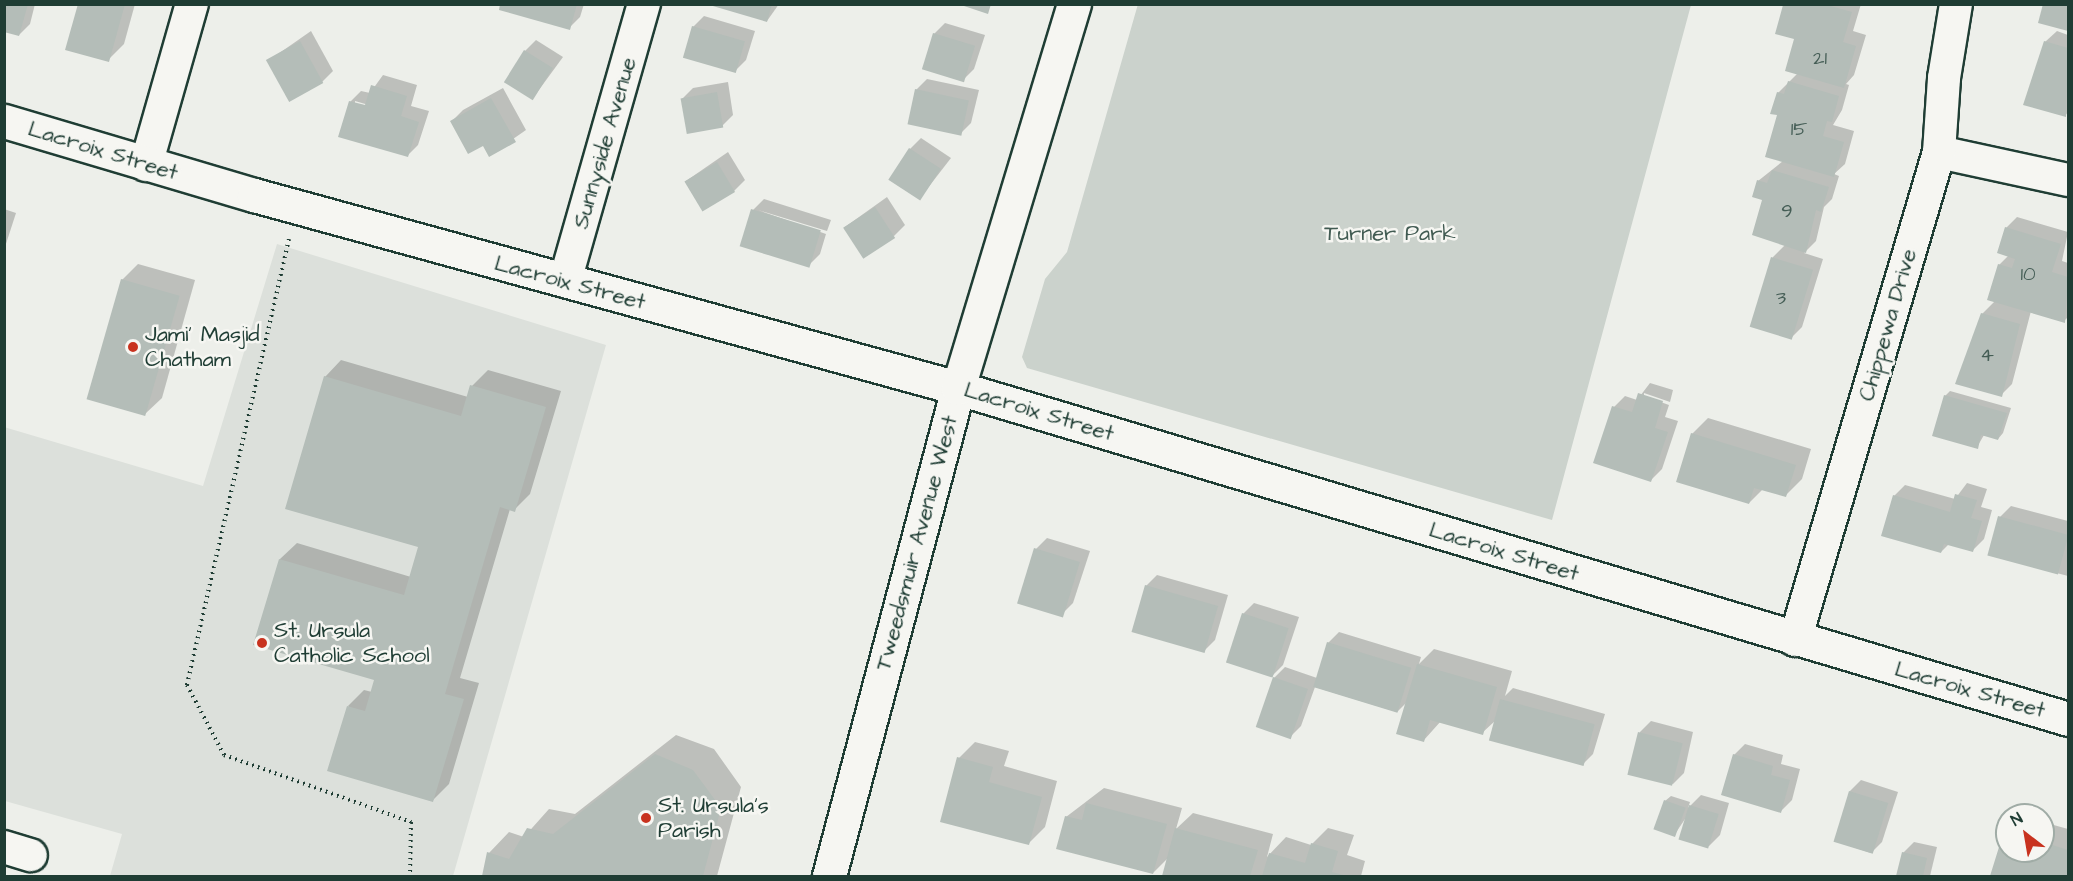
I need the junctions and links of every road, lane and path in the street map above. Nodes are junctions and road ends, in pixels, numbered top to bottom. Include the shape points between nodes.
1 (192, 4) edge
2 (644, 4) edge
3 (1074, 4) edge
4 (1956, 4) edge
5 (4, 121) edge
6 (1939, 152) junction
7 (146, 165) junction
8 (2068, 180) edge
9 (289, 239) dead end
10 (565, 281) junction
11 (958, 388) junction
12 (1795, 640) junction
13 (2068, 719) edge
14 (410, 876) edge
15 (829, 876) edge

1 - 7 street
2 - 10 street, Sunnyside Avenue
3 - 11 street, Tweedsmuir Avenue West
4 - 6 street, Chippewa Drive via 1944,78
5 - 7 street, Lacroix Street
6 - 8 street
6 - 12 street, Chippewa Drive
7 - 10 street, Lacroix Street
9 - 14 path via 187,685 224,755 411,822
10 - 11 street, Lacroix Street
11 - 12 street, Lacroix Street
11 - 15 street, Tweedsmuir Avenue West
12 - 13 street, Lacroix Street

